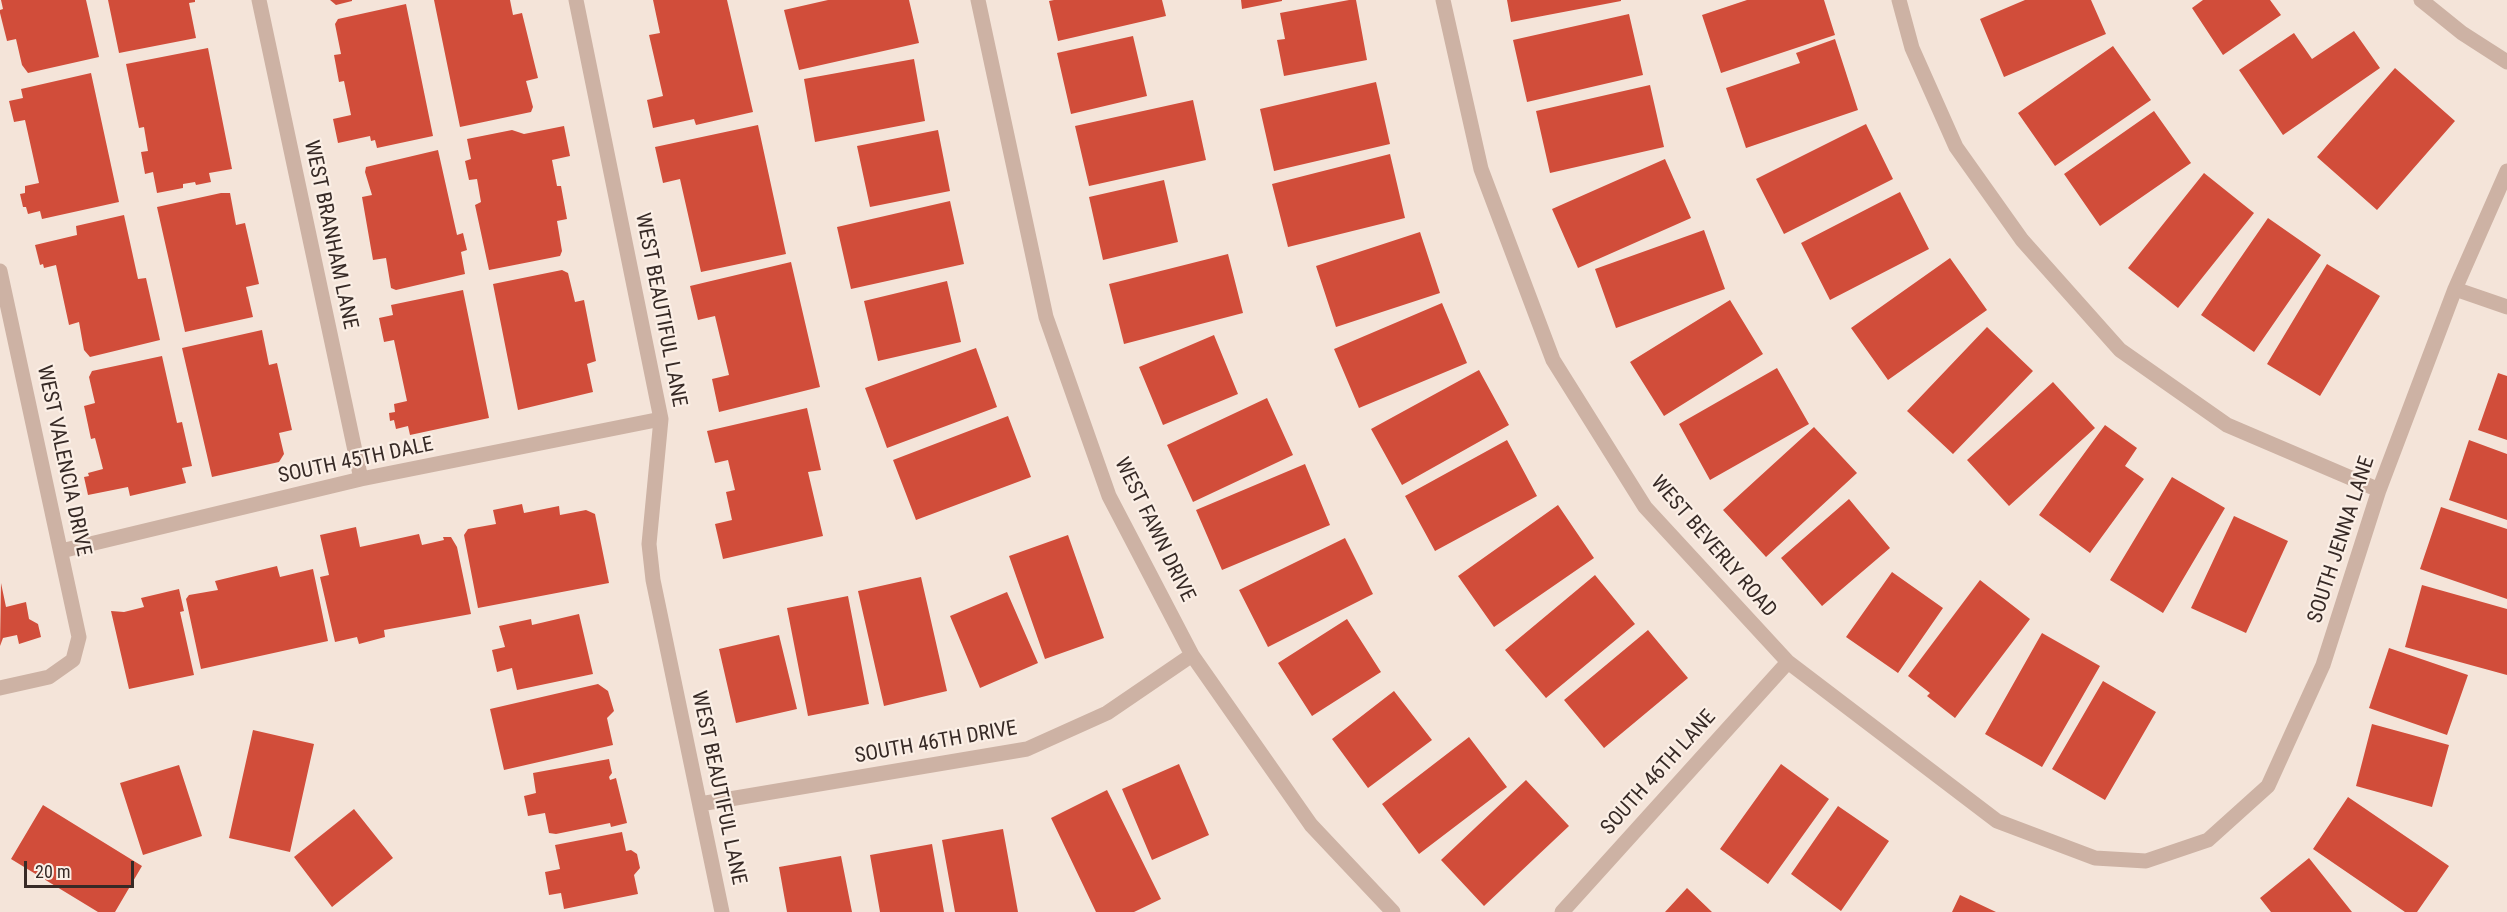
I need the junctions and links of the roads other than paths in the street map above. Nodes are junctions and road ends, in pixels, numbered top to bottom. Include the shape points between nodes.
1 (259, 0) edge
2 (576, 0) edge
3 (978, 0) edge
4 (1443, 0) edge
5 (1899, 0) edge
6 (2421, 0) edge
7 (2507, 62) edge
8 (2507, 171) edge
9 (0, 271) edge
10 (2455, 289) junction
11 (2507, 307) edge
12 (661, 419) junction
13 (361, 479) junction
14 (2379, 490) junction
15 (61, 551) junction
16 (1192, 656) junction
17 (1788, 662) junction
18 (0, 688) edge
19 (700, 804) junction
20 (2146, 861) joint
21 (722, 912) edge
22 (1393, 912) edge
23 (1562, 912) edge

1 - 13 street, WEST BRANHAM LANE
2 - 12 street, WEST BEAUTIFUL LANE
3 - 16 street, WEST FAWN DRIVE via 1046,317 1109,495
4 - 17 street, WEST BEVERLY ROAD via 1481,169 1553,360 1645,507
5 - 14 street via 1912,48 1956,147 2022,240 2120,350 2227,425
6 - 7 street
8 - 10 street, SOUTH JENNA LANE
9 - 15 street, WEST VALENCIA DRIVE
10 - 11 street
10 - 14 street, SOUTH JENNA LANE
12 - 13 street, SOUTH 45TH DALE
12 - 19 street, WEST BEAUTIFUL LANE via 649,544 653,580
13 - 15 street, SOUTH 45TH DALE
14 - 20 street, SOUTH JENNA LANE via 2323,665 2268,786 2208,840
15 - 18 street, WEST VALENCIA DRIVE via 79,637 73,660 49,677
16 - 19 street, SOUTH 46TH DRIVE via 1107,713 1027,749
16 - 22 street, WEST FAWN DRIVE via 1311,825
17 - 20 street, WEST BEVERLY ROAD via 1996,821 2095,858
17 - 23 street, SOUTH 46TH LANE
19 - 21 street, WEST BEAUTIFUL LANE

